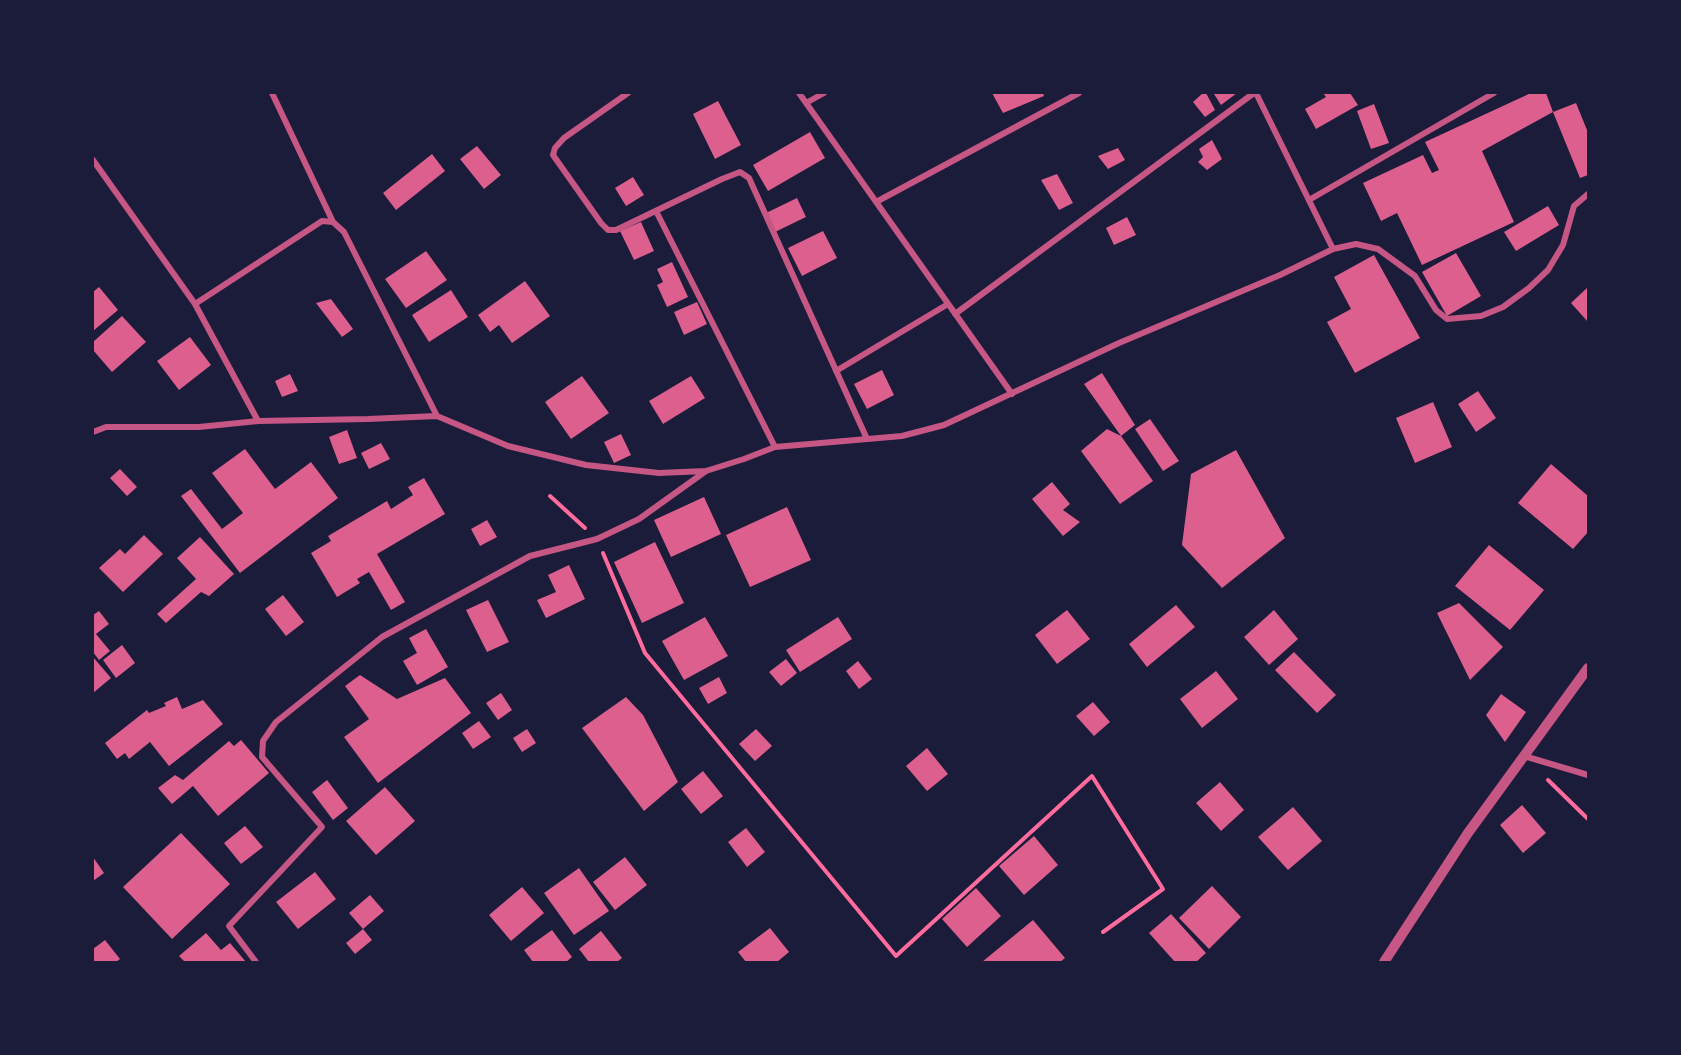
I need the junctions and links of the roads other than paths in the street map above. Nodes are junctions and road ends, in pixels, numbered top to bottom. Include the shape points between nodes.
1 (272, 93) edge
2 (628, 93) edge
3 (799, 93) edge
4 (824, 93) edge
5 (1079, 93) edge
6 (1255, 93) edge
7 (1494, 93) edge
8 (806, 103) junction
9 (93, 160) edge
10 (1588, 194) edge
11 (1309, 200) junction
12 (876, 202) junction
13 (656, 211) junction
14 (333, 222) junction
15 (1333, 249) junction
16 (195, 304) junction
17 (948, 304) junction
18 (955, 314) junction
19 (836, 371) junction
20 (1012, 394) junction
21 (436, 416) junction
22 (258, 421) junction
23 (93, 432) edge
24 (867, 439) junction
25 (774, 447) junction
26 (706, 471) junction
27 (1588, 668) edge
28 (1524, 756) junction
29 (1588, 775) edge
30 (256, 962) edge
31 (1384, 962) edge

1 - 14 street
2 - 13 street via 564,138 553,155 608,230
3 - 8 street
4 - 8 street
5 - 12 street
6 - 11 street
6 - 18 street
7 - 11 street
8 - 12 street
9 - 16 street
10 - 15 street via 1574,206 1563,245 1548,270 1503,307 1481,316 1447,319 1436,310 1415,276 1378,249 1356,243
11 - 15 street
12 - 17 street
13 - 19 street via 740,172 749,178
13 - 25 street
14 - 16 street via 322,221
14 - 21 street via 344,232
15 - 20 street
16 - 22 street
17 - 18 street
17 - 19 street
18 - 20 street
19 - 24 street
20 - 24 street via 944,425 902,436
21 - 22 street
21 - 26 street via 507,446 586,465 659,473
22 - 23 street via 199,427 106,427
24 - 25 street
25 - 26 street
26 - 30 street via 639,519 597,539 531,556 382,637 276,722 263,741 262,757 322,827 229,926
27 - 28 street
28 - 29 street
28 - 31 street via 1468,833

